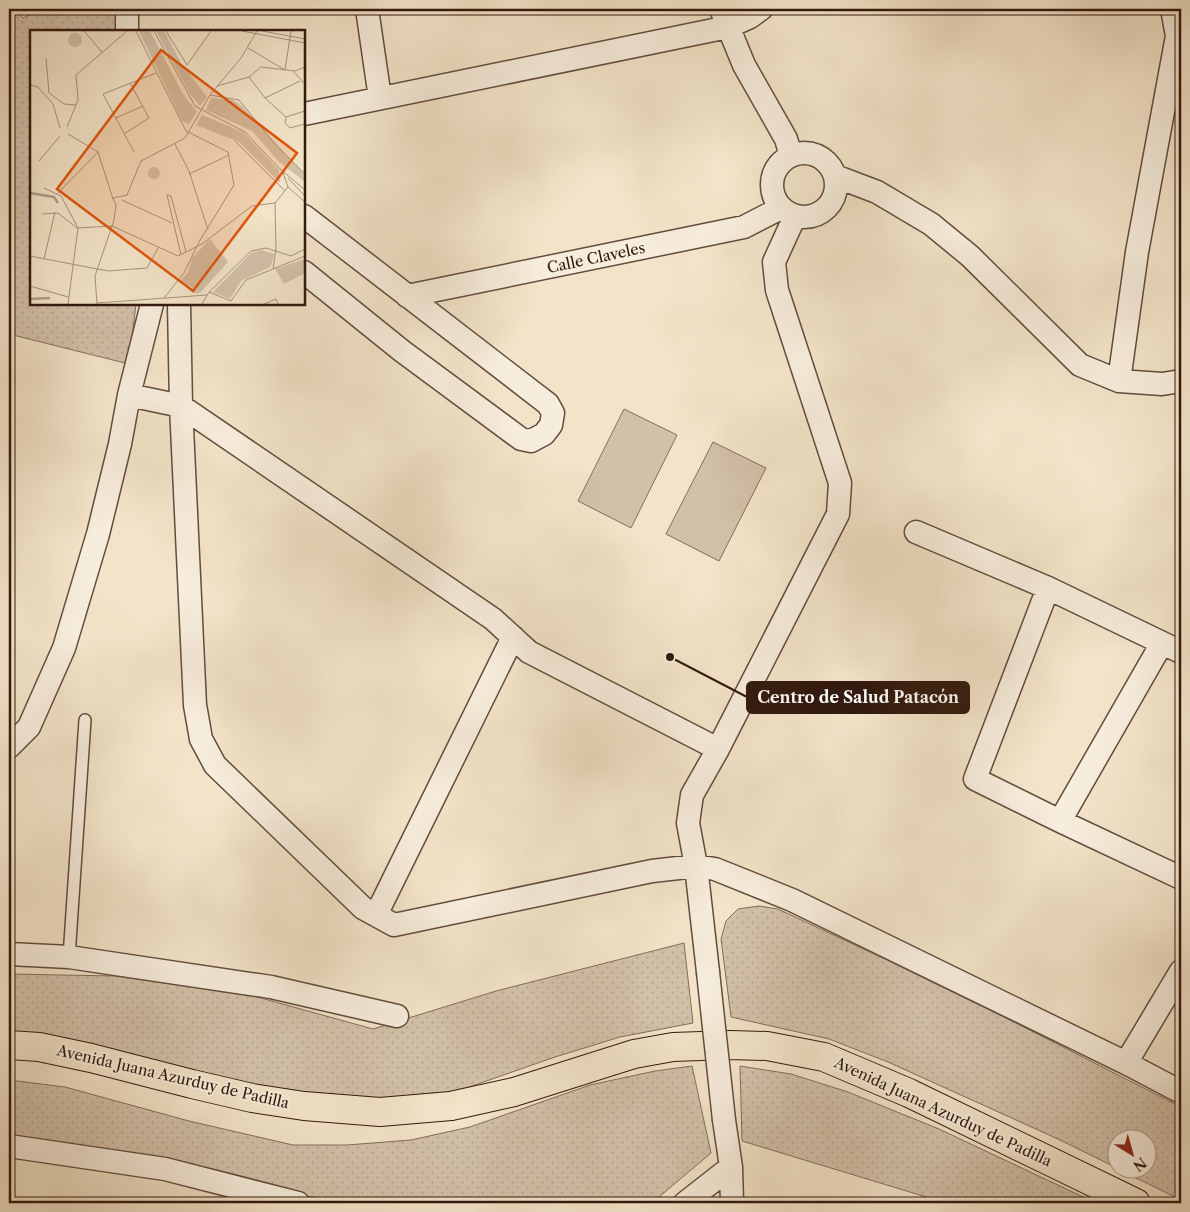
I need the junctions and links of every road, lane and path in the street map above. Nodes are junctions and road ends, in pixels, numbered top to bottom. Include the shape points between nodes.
1 (128, 9) edge
2 (366, 9) edge
3 (761, 9) edge
4 (1172, 9) edge
5 (725, 18) edge
6 (127, 30) edge
7 (380, 98) junction
8 (305, 114) edge
9 (791, 156) junction
10 (835, 176) junction
11 (788, 212) junction
12 (305, 217) edge
13 (305, 273) edge
14 (407, 296) junction
15 (152, 305) edge
16 (179, 305) edge
17 (1119, 381) junction
18 (1181, 381) edge
19 (129, 395) junction
20 (181, 406) junction
21 (916, 532) dead end
22 (1048, 588) junction
23 (513, 637) junction
24 (1171, 648) edge
25 (85, 720) dead end
26 (9, 746) edge
27 (718, 749) junction
28 (1060, 821) junction
29 (696, 866) junction
30 (1181, 878) edge
31 (376, 915) junction
32 (9, 954) edge
33 (69, 957) junction
34 (1181, 971) edge
35 (397, 1016) dead end
36 (9, 1045) edge
37 (1126, 1063) junction
38 (1181, 1092) edge
39 (9, 1146) edge
40 (731, 1167) junction
41 (298, 1203) edge
42 (685, 1203) edge
43 (732, 1203) edge
44 (1136, 1203) edge

1 - 6 street
2 - 7 street
3 - 5 street via 750,17
4 - 17 street via 1177,36 1137,252
5 - 7 street
5 - 9 street via 744,65 786,139
7 - 8 street
9 - 10 street via 813,154 823,159
9 - 11 street via 776,170 772,190 776,200
10 - 11 street via 834,196 823,211 805,218
10 - 17 street via 877,192 931,224 970,256 1080,365
11 - 14 street, Calle Claveles via 744,227
11 - 27 street via 774,262 777,290 840,483 838,514
12 - 14 street
13 - 14 street via 402,351 521,439 531,441 544,434 551,425 553,413 548,404
15 - 19 street
16 - 20 street
17 - 18 street via 1162,384
19 - 20 street
19 - 26 street via 98,534 64,648 29,726
20 - 23 street via 493,619
20 - 31 street via 195,705 201,739 216,765 363,908
21 - 22 street
22 - 24 street
22 - 28 street via 975,779
23 - 27 street via 529,652
23 - 31 street
24 - 28 street
25 - 33 lane
27 - 29 street via 692,795 688,823
28 - 30 street
29 - 31 street via 652,872 394,925
29 - 37 street via 715,869 792,900
29 - 40 street, bridge
32 - 33 street
33 - 35 street via 271,987
34 - 37 street
36 - 44 main road, Avenida Juana Azurduy de Padilla via 39,1047 91,1058 252,1098 380,1112 451,1106 514,1092 663,1048 767,1046 832,1060 909,1093
37 - 38 street
39 - 41 street via 165,1169
40 - 42 street
40 - 43 street

